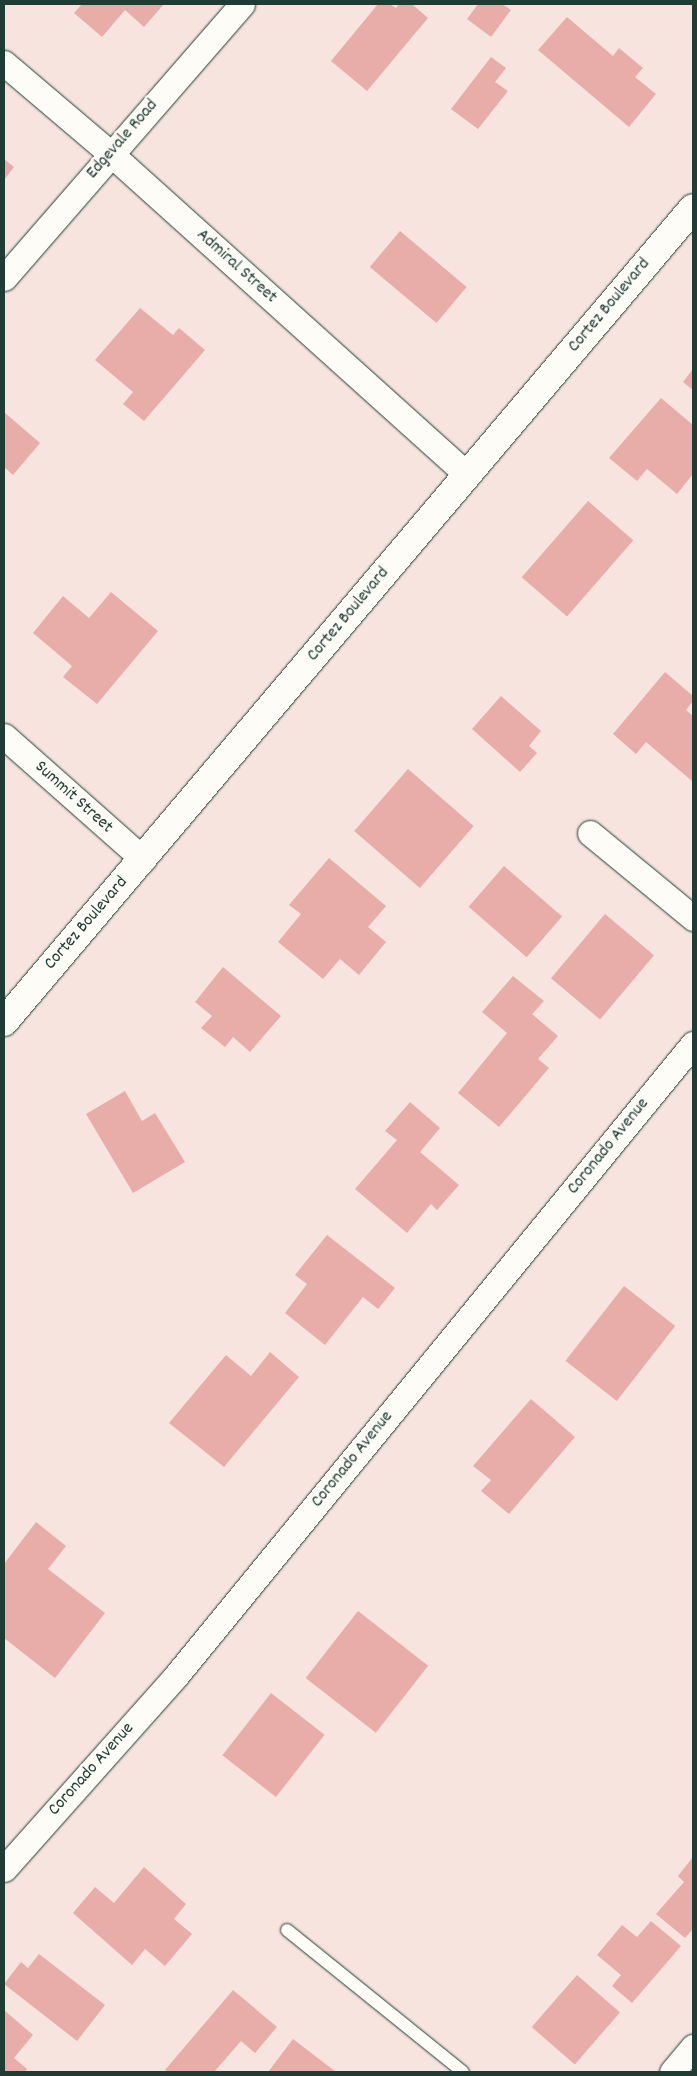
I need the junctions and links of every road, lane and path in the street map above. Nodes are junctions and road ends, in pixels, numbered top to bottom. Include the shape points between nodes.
1 (242, 4) edge
2 (4, 63) edge
3 (111, 154) junction
4 (693, 208) edge
5 (4, 278) edge
6 (467, 475) junction
7 (4, 736) edge
8 (590, 833) dead end
9 (143, 859) junction
10 (693, 918) edge
11 (4, 1022) edge
12 (693, 1044) edge
13 (4, 1869) edge
14 (287, 1930) dead end
15 (693, 2048) edge
16 (463, 2072) edge
17 (672, 2072) edge

1 - 3 street, Edgevale Road
2 - 3 street, Admiral Street
3 - 5 street, Edgevale Road
3 - 6 street, Admiral Street
4 - 6 street, Cortez Boulevard
6 - 9 street, Cortez Boulevard
7 - 9 street, Summit Street
8 - 10 street
9 - 11 street, Cortez Boulevard
12 - 13 street, Coronado Avenue via 175,1678
14 - 16 lane
15 - 17 street

